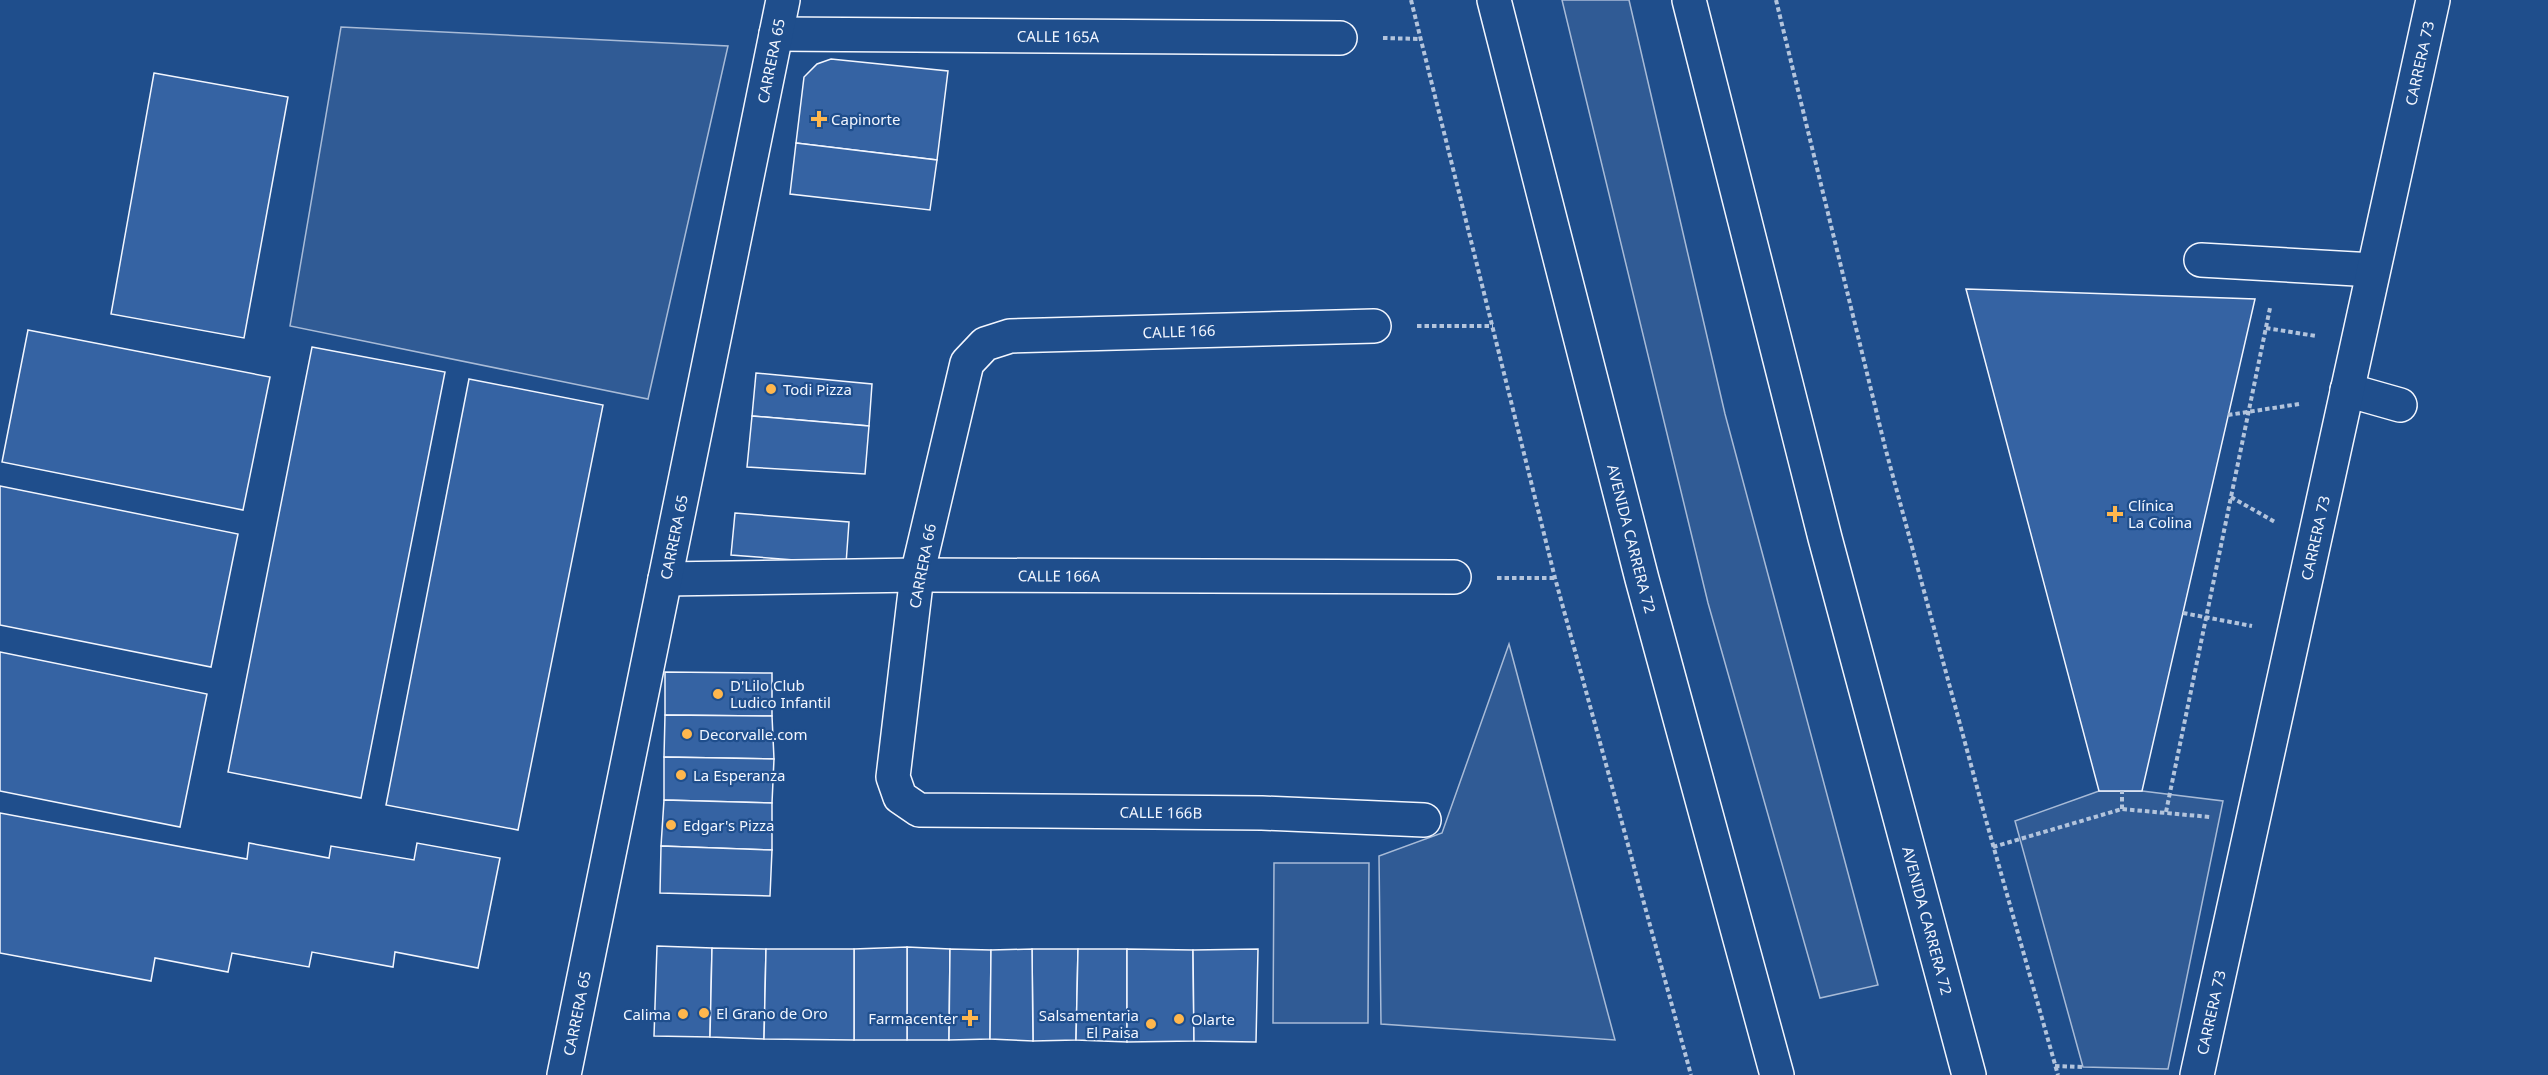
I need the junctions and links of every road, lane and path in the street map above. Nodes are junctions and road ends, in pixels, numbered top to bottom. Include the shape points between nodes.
1 (783, 0) edge
2 (1411, 0) edge
3 (1494, 0) edge
4 (1689, 0) edge
5 (1776, 0) edge
6 (2433, 0) edge
7 (776, 34) junction
8 (1340, 38) dead end
9 (2201, 260) dead end
10 (2373, 270) junction
11 (2272, 300) dead end
12 (1374, 326) joint
13 (1493, 327) junction
14 (2266, 328) junction
15 (2326, 338) dead end
16 (985, 344) joint
17 (2347, 390) junction
18 (2301, 404) dead end
19 (2400, 405) dead end
20 (2248, 411) junction
21 (2228, 415) dead end
22 (2230, 497) junction
23 (2284, 526) dead end
24 (917, 575) junction
25 (1454, 577) joint
26 (1555, 578) junction
27 (665, 579) junction
28 (2183, 613) dead end
29 (2205, 618) junction
30 (2262, 627) dead end
31 (2122, 791) dead end
32 (900, 796) joint
33 (2122, 809) junction
34 (2166, 813) junction
35 (2219, 818) dead end
36 (1424, 820) dead end
37 (1993, 847) junction
38 (2055, 1066) junction
39 (2083, 1067) dead end
40 (564, 1075) edge
41 (1690, 1075) edge
42 (1777, 1075) edge
43 (1969, 1075) edge
44 (2058, 1075) edge
45 (2197, 1075) edge

1 - 7 main road, CARRERA 65
2 - 13 path
3 - 42 main road, AVENIDA CARRERA 72 via 1642,579
4 - 43 main road, AVENIDA CARRERA 72 via 1822,527
5 - 37 path via 1885,447
6 - 10 main road, CARRERA 73
7 - 8 main road, CALLE 165A
7 - 27 main road, CARRERA 65
9 - 10 main road
10 - 17 main road, CARRERA 73
11 - 14 path
12 - 13 path
12 - 16 main road, CALLE 166 via 1010,336
13 - 26 path
14 - 15 path
14 - 20 path
16 - 24 main road, CARRERA 66 via 967,363
17 - 19 main road
17 - 45 main road, CARRERA 73
18 - 20 path
20 - 21 path
20 - 22 path
22 - 23 path
22 - 29 path
24 - 25 main road, CALLE 166A
24 - 27 main road, CALLE 166A
24 - 32 main road, CARRERA 66 via 893,777
25 - 26 path
26 - 41 path
27 - 40 main road, CARRERA 65
28 - 29 path
29 - 30 path
29 - 34 path
31 - 33 path
32 - 36 main road, CALLE 166B via 919,810 1262,813
33 - 34 path
33 - 37 path
34 - 35 path
37 - 38 path
38 - 39 path
38 - 44 path

